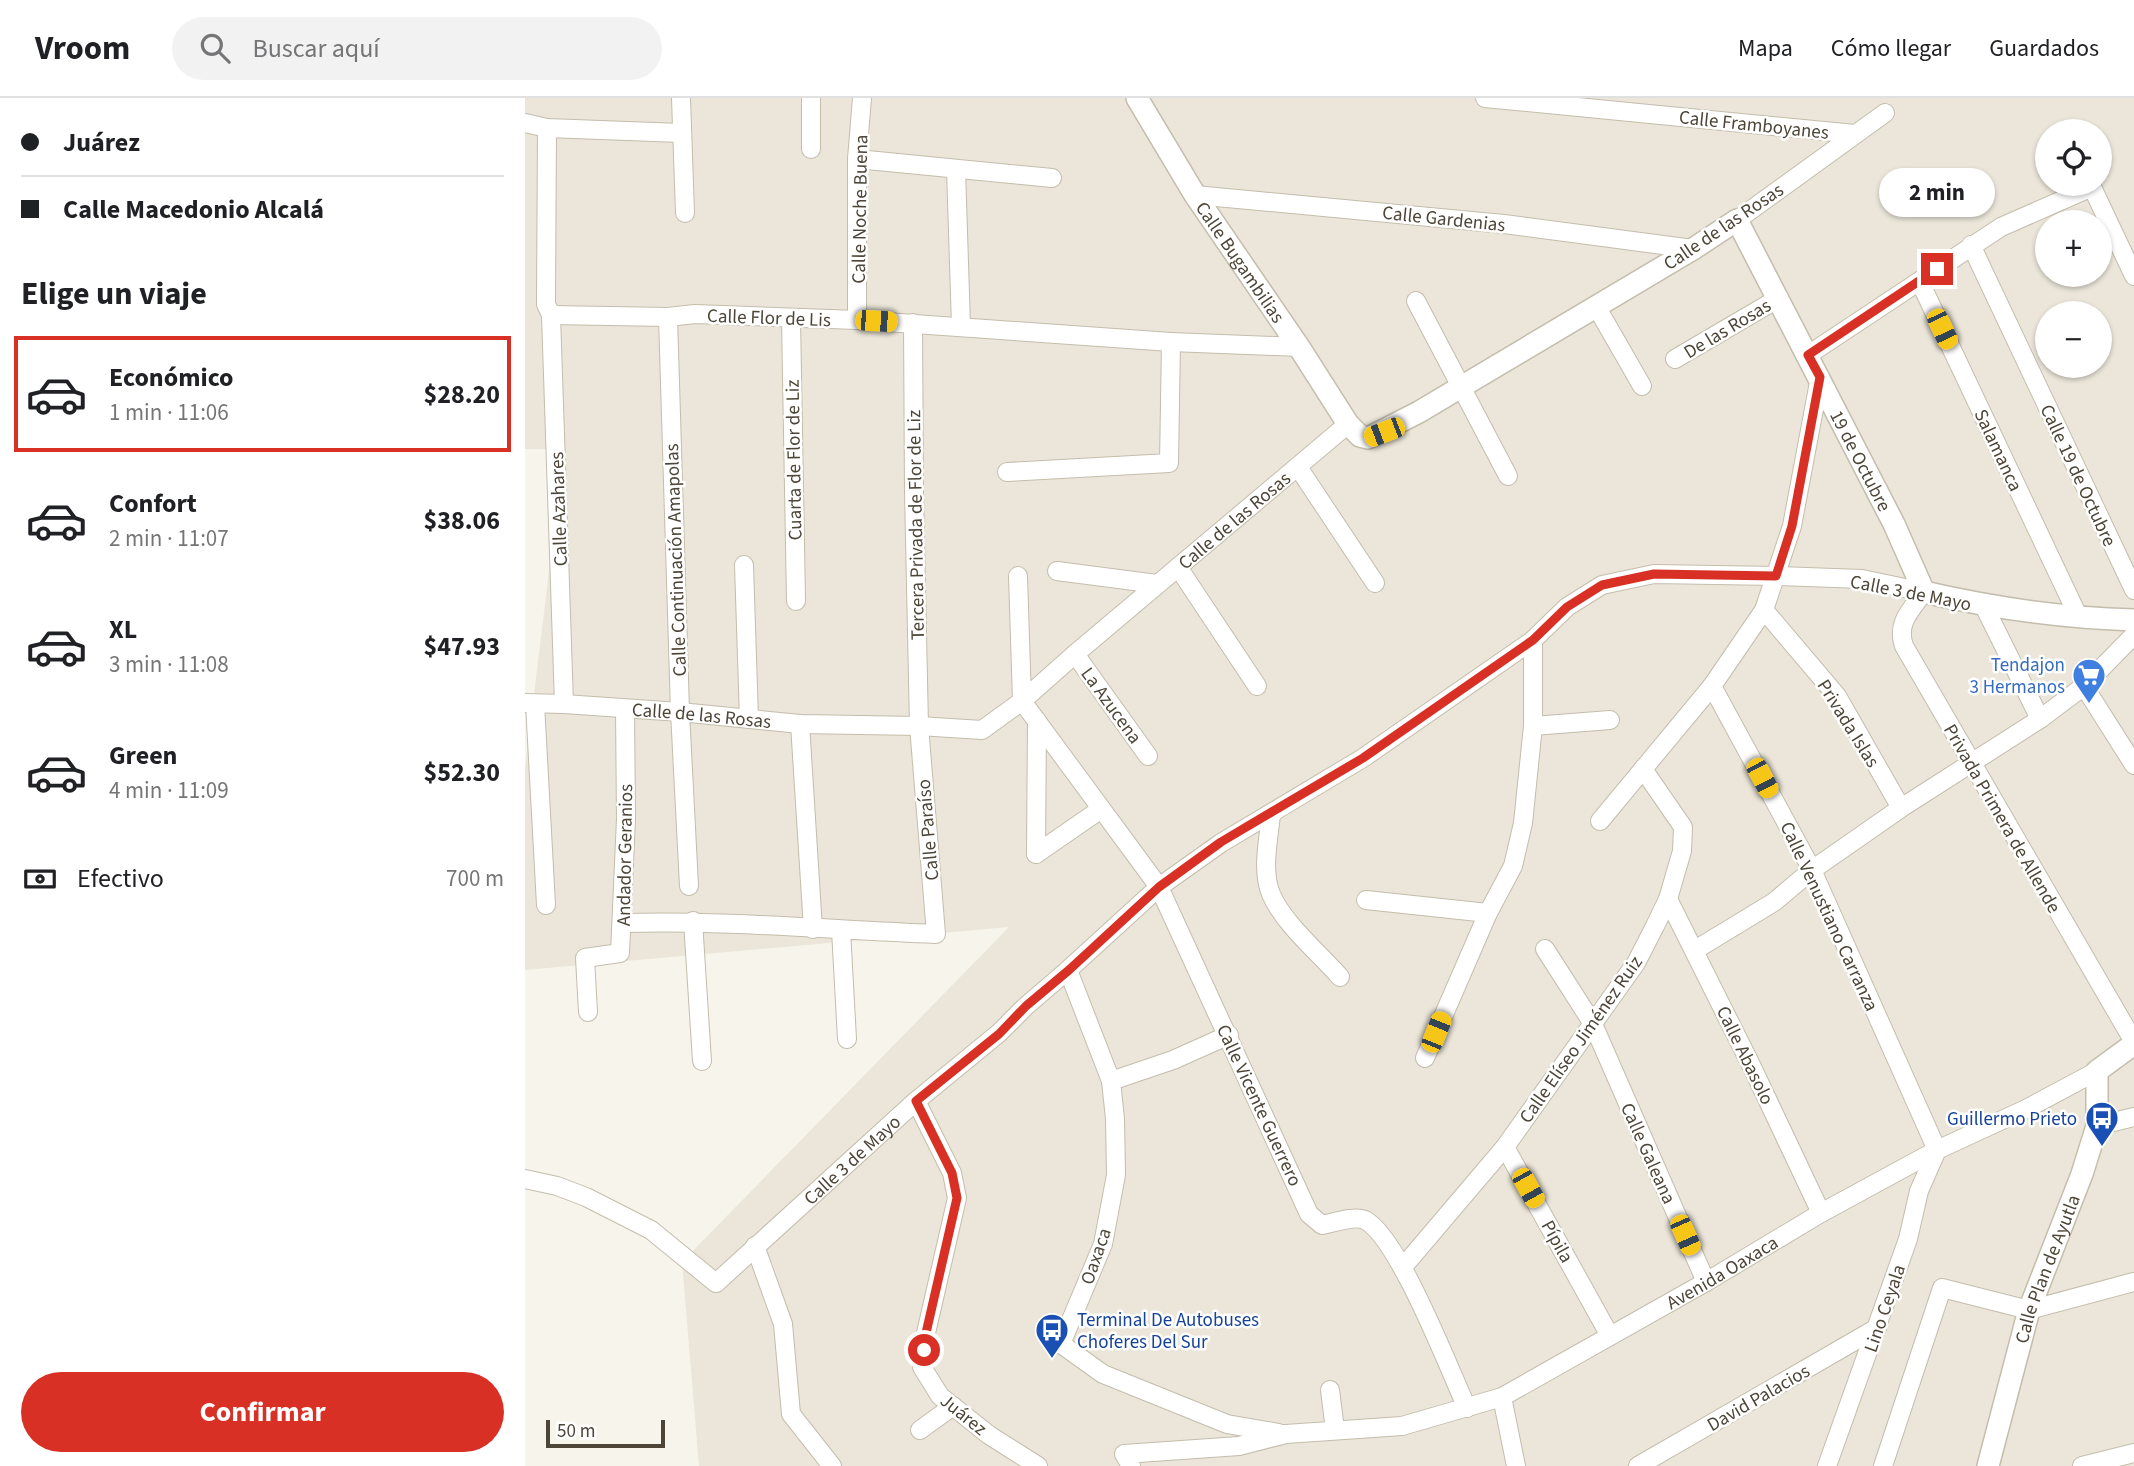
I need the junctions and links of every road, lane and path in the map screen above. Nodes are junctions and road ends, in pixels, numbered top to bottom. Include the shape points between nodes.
1 (681, 98) edge
2 (811, 98) edge
3 (862, 98) edge
4 (1136, 98) edge
5 (1485, 98) edge
6 (1885, 113) dead end
7 (525, 123) edge
8 (547, 128) junction
9 (681, 133) junction
10 (1855, 134) junction
11 (811, 149) dead end
12 (857, 159) junction
13 (956, 169) junction
14 (1052, 178) dead end
15 (1195, 195) junction
16 (685, 213) dead end
17 (1737, 219) junction
18 (1971, 245) junction
19 (1693, 249) junction
20 (2134, 276) edge
21 (1920, 282) junction
22 (1779, 298) junction
23 (1416, 301) dead end
24 (1596, 306) junction
25 (551, 315) junction
26 (668, 317) junction
27 (791, 319) junction
28 (857, 320) junction
29 (913, 323) junction
30 (961, 326) junction
31 (1171, 342) junction
32 (1299, 347) junction
33 (1808, 355) junction
34 (1675, 359) dead end
35 (1820, 377) junction
36 (1461, 385) junction
37 (1642, 386) dead end
38 (1347, 424) junction
39 (1299, 467) junction
40 (1007, 472) dead end
41 (1509, 476) dead end
42 (744, 565) dead end
43 (1178, 567) junction
44 (1057, 571) dead end
45 (1018, 576) dead end
46 (1776, 576) junction
47 (1375, 583) dead end
48 (1157, 584) junction
49 (2134, 590) edge
50 (1924, 592) junction
51 (796, 601) dead end
52 (1984, 606) junction
53 (1764, 610) junction
54 (2079, 618) junction
55 (2134, 620) edge
56 (2134, 635) edge
57 (1533, 640) junction
58 (1075, 654) junction
59 (1257, 686) dead end
60 (1712, 686) junction
61 (2084, 686) junction
62 (1022, 701) junction
63 (530, 703) edge
64 (565, 704) junction
65 (625, 709) junction
66 (680, 712) junction
67 (749, 719) junction
68 (2040, 719) junction
69 (1609, 720) dead end
70 (1037, 721) junction
71 (800, 724) junction
72 (919, 726) junction
73 (1533, 726) junction
74 (2128, 744) edge
75 (1148, 756) dead end
76 (1973, 762) junction
77 (2134, 765) edge
78 (1643, 769) junction
79 (1901, 808) junction
80 (1101, 809) junction
81 (1271, 814) junction
82 (1599, 821) dead end
83 (1812, 870) junction
84 (689, 886) dead end
85 (1159, 887) junction
86 (1668, 899) junction
87 (1366, 900) dead end
88 (546, 905) dead end
89 (1488, 913) junction
90 (693, 921) junction
91 (623, 923) junction
92 (813, 929) junction
93 (841, 930) junction
94 (1545, 949) dead end
95 (1695, 950) junction
96 (1069, 970) junction
97 (1340, 977) dead end
98 (588, 1012) dead end
99 (1593, 1024) junction
100 (1229, 1035) junction
101 (847, 1039) dead end
102 (2134, 1043) edge
103 (1425, 1058) dead end
104 (702, 1061) dead end
105 (2097, 1071) junction
106 (1111, 1081) junction
107 (916, 1101) junction
108 (2134, 1117) edge
109 (2097, 1126) junction
110 (1505, 1147) junction
111 (1937, 1150) junction
112 (525, 1179) edge
113 (1821, 1213) junction
114 (755, 1245) junction
115 (1403, 1267) junction
116 (1706, 1282) junction
117 (2134, 1282) edge
118 (2029, 1310) junction
119 (1877, 1328) junction
120 (1610, 1336) junction
121 (1330, 1390) dead end
122 (1502, 1397) junction
123 (953, 1406) junction
124 (1467, 1408) junction
125 (920, 1430) dead end
126 (1335, 1430) junction
127 (1286, 1434) junction
128 (2134, 1453) edge
129 (832, 1466) edge
130 (1038, 1466) edge
131 (1131, 1466) edge
132 (1517, 1466) edge
133 (1637, 1466) edge
134 (1827, 1466) edge
135 (1883, 1466) edge
136 (1988, 1466) edge
137 (2082, 1466) edge

1 - 9 street
2 - 11 street
3 - 12 street, Calle Noche Buena
4 - 15 street, Calle Bugambilias
5 - 10 street, Calle Framboyanes
6 - 10 street, Calle de las Rosas
7 - 8 street
8 - 9 street
8 - 25 street via 546,304
9 - 16 street
10 - 17 street, Calle de las Rosas
12 - 13 street
12 - 28 street, Calle Noche Buena
13 - 14 street
13 - 30 street
15 - 19 street, Calle Gardenias via 1504,224
15 - 32 street, Calle Bugambilias
17 - 19 street, Calle de las Rosas
17 - 22 street, 19 de Octubre
18 - 20 street via 2092,187
18 - 21 street
18 - 49 street, Calle 19 de Octubre
19 - 24 street, Calle de las Rosas
21 - 33 street
21 - 54 street, Salamanca
22 - 33 street, 19 de Octubre
22 - 34 street, De las Rosas
23 - 36 street
24 - 36 street, Calle de las Rosas
24 - 37 street
25 - 26 street, Calle Flor de Lis
25 - 64 street, Calle Azahares
26 - 27 street, Calle Flor de Lis
26 - 66 street, Calle Continuación Amapolas
27 - 28 street, Calle Flor de Lis
27 - 51 street, Cuarta de Flor de Liz
28 - 29 street, Calle Flor de Lis
29 - 30 street, Calle Flor de Lis
29 - 72 street, Tercera Privada de Flor de Liz
30 - 31 street, Calle Flor de Lis
31 - 32 street, Calle Flor de Lis
31 - 40 street via 1169,463
32 - 38 street, Calle Bugambilias
33 - 35 street, 19 de Octubre
35 - 46 street via 1792,526
35 - 50 street, 19 de Octubre
36 - 38 street, Calle de las Rosas via 1369,438
36 - 41 street
38 - 39 street, Calle de las Rosas
39 - 43 street, Calle de las Rosas
39 - 47 street
42 - 67 street
43 - 48 street, Calle de las Rosas
43 - 59 street
44 - 48 street
45 - 62 street
46 - 50 street, Calle 3 de Mayo via 1862,579
46 - 53 street
46 - 57 street, Calle 3 de Mayo via 1654,574 1602,585 1567,607
48 - 58 street, Calle de las Rosas
50 - 52 street, Calle 3 de Mayo
50 - 76 street, Privada Primera de Allende via 1901,626 1900,635
52 - 54 street, Calle 3 de Mayo
52 - 68 street
53 - 60 street
53 - 79 street, Privada Islas via 1837,696
54 - 55 street, Calle 3 de Mayo
56 - 61 street
57 - 73 street
57 - 81 street, Calle 3 de Mayo via 1363,758
58 - 62 street, Calle de las Rosas
58 - 75 street, La Azucena
60 - 78 street
60 - 83 street, Calle Venustiano Carranza
61 - 68 street
61 - 74 street
62 - 70 street, Calle Vicente Guerrero
62 - 72 street, Calle de las Rosas via 982,730
63 - 64 street, Calle de las Rosas
63 - 88 street
64 - 65 street, Calle de las Rosas
65 - 66 street, Calle de las Rosas
65 - 91 street, Andador Geranios
66 - 67 street, Calle de las Rosas
66 - 84 street, Calle Continuación Amapolas
67 - 71 street, Calle de las Rosas
68 - 76 street
69 - 73 street
70 - 80 street, Calle Vicente Guerrero
70 - 80 street via 1036,854
71 - 72 street, Calle de las Rosas
71 - 92 street
72 - 93 street, Calle Paraíso via 936,934
73 - 89 street via 1516,855
74 - 77 street
76 - 79 street
76 - 102 street, Privada Primera de Allende
78 - 82 street
78 - 86 street, Calle Elíseo Jiménez Ruiz via 1683,828 1682,851
79 - 83 street
80 - 85 street, Calle Vicente Guerrero
81 - 85 street, Calle 3 de Mayo via 1221,842
81 - 97 street via 1266,866 1270,892 1283,914
83 - 95 street via 1774,902
83 - 111 street, Calle Venustiano Carranza
85 - 96 street, Calle 3 de Mayo
85 - 100 street, Calle Vicente Guerrero
86 - 95 street, Calle Abasolo
86 - 99 street, Calle Elíseo Jiménez Ruiz via 1636,963
87 - 89 street
89 - 103 street
90 - 91 street
90 - 92 street
90 - 104 street
91 - 98 street, Andador Geranios via 620,953 585,958
92 - 93 street
93 - 101 street
94 - 99 street, Calle Galeana
95 - 113 street, Calle Abasolo
96 - 106 street, Oaxaca
96 - 107 street, Calle 3 de Mayo
99 - 110 street, Calle Elíseo Jiménez Ruiz
99 - 116 street, Calle Galeana
100 - 106 street
100 - 115 street, Calle Vicente Guerrero via 1309,1214 1322,1225 1365,1220
102 - 105 street, Avenida Oaxaca
105 - 109 street, Calle Plan de Ayutla
105 - 111 street, Avenida Oaxaca
106 - 127 street, Oaxaca via 1117,1175 1103,1244 1061,1344 1103,1374 1227,1424
107 - 114 street, Calle 3 de Mayo
107 - 123 street, Juárez via 952,1173 957,1198 922,1367 940,1396
108 - 109 street
109 - 118 street, Calle Plan de Ayutla
110 - 115 street, Calle Elíseo Jiménez Ruiz
110 - 120 street, Pípila
111 - 113 street, Avenida Oaxaca
111 - 119 street, Lino Ceyala via 1919,1191 1908,1239
112 - 114 street, Calle 3 de Mayo via 586,1197 651,1230 716,1283
113 - 116 street, Avenida Oaxaca
114 - 129 street via 783,1324 791,1414
115 - 124 street
116 - 120 street, Avenida Oaxaca
117 - 118 street
118 - 135 street via 1942,1288
118 - 136 street, Calle Plan de Ayutla
119 - 133 street, David Palacios
119 - 134 street, Lino Ceyala
120 - 122 street, Avenida Oaxaca
121 - 126 street
122 - 124 street, Avenida Oaxaca
122 - 132 street
123 - 125 street
123 - 130 street, Juárez
124 - 126 street, Avenida Oaxaca via 1402,1426
126 - 127 street, Avenida Oaxaca
127 - 131 street via 1239,1446 1124,1454
128 - 137 street

